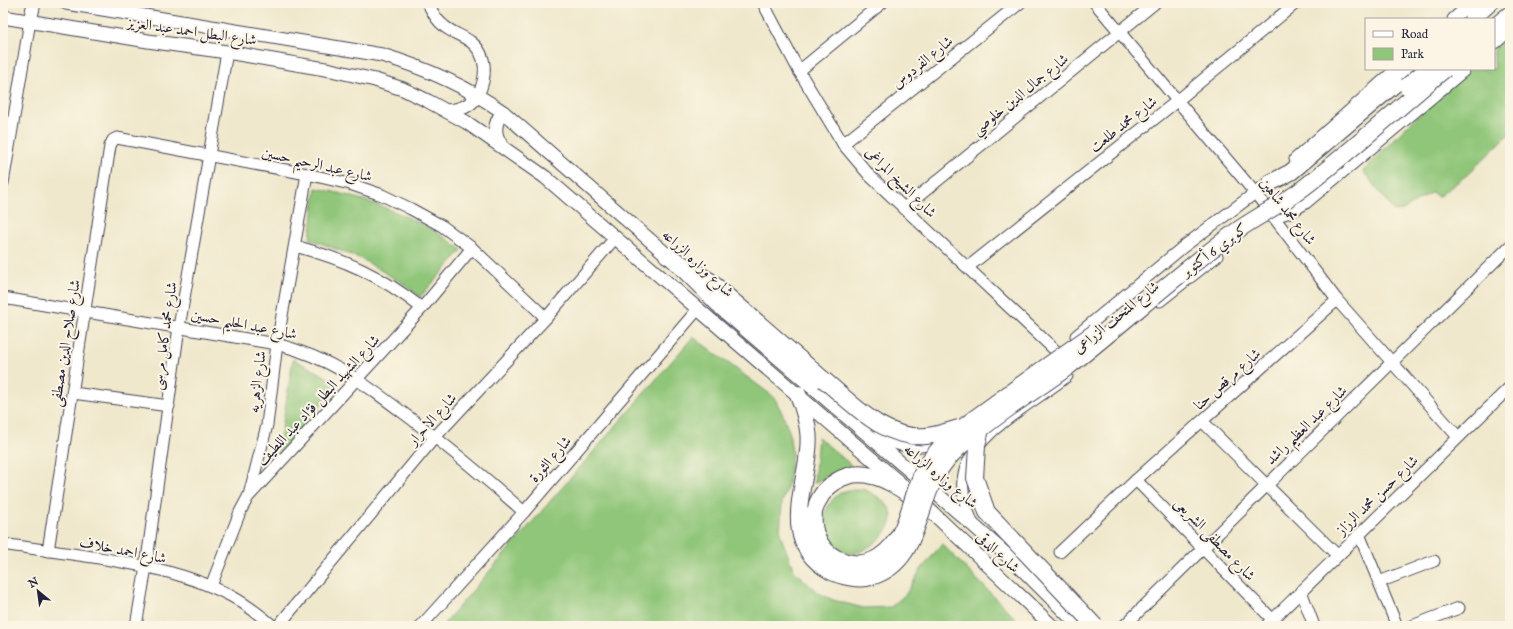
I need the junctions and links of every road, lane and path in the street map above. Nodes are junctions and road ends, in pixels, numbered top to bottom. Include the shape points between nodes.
1 (34, 3) edge
2 (66, 3) edge
3 (428, 3) edge
4 (763, 3) edge
5 (882, 3) edge
6 (1020, 3) edge
7 (1095, 3) edge
8 (1155, 3) edge
9 (1296, 3) edge
10 (1490, 3) edge
11 (1504, 3) edge
12 (1466, 9) edge
13 (1510, 14) edge
14 (3, 17) edge
15 (1454, 18) edge
16 (1487, 18) edge
17 (1510, 20) edge
18 (30, 21) junction
19 (1495, 27) edge
20 (1510, 27) edge
21 (1119, 32) junction
22 (1495, 33) edge
23 (1495, 40) edge
24 (227, 52) junction
25 (382, 55) joint
26 (1395, 70) edge
27 (1412, 70) edge
28 (1426, 70) edge
29 (1443, 70) edge
30 (1450, 70) edge
31 (1461, 70) edge
32 (799, 71) junction
33 (375, 80) joint
34 (478, 95) junction
35 (1177, 101) junction
36 (447, 111) junction
37 (504, 112) junction
38 (113, 140) joint
39 (843, 144) junction
40 (502, 146) junction
41 (208, 156) junction
42 (307, 174) junction
43 (3, 183) edge
44 (1270, 183) junction
45 (1256, 194) junction
46 (904, 208) junction
47 (1273, 215) junction
48 (615, 238) junction
49 (295, 246) junction
50 (1510, 246) edge
51 (472, 248) junction
52 (667, 255) junction
53 (968, 267) junction
54 (3, 298) edge
55 (1337, 300) junction
56 (422, 308) junction
57 (698, 309) junction
58 (85, 312) junction
59 (546, 318) junction
60 (179, 327) junction
61 (277, 344) junction
62 (1057, 352) junction
63 (1392, 362) junction
64 (358, 379) junction
65 (1510, 386) edge
66 (73, 393) junction
67 (798, 394) junction
68 (169, 406) junction
69 (984, 407) junction
70 (1202, 421) junction
71 (962, 427) junction
72 (859, 428) junction
73 (989, 428) junction
74 (435, 437) junction
75 (1458, 437) junction
76 (1136, 480) junction
77 (1266, 485) junction
78 (248, 497) junction
79 (921, 502) junction
80 (524, 512) junction
81 (973, 525) junction
82 (1359, 534) junction
83 (3, 544) edge
84 (1202, 548) junction
85 (48, 551) junction
86 (1060, 552) dead end
87 (1337, 555) junction
88 (1434, 561) dead end
89 (146, 566) junction
90 (1379, 582) junction
91 (211, 586) junction
92 (1301, 591) junction
93 (1459, 608) dead end
94 (1269, 623) edge
95 (136, 626) edge
96 (273, 626) edge
97 (278, 626) edge
98 (421, 626) edge
99 (1052, 626) edge
100 (1079, 626) edge
101 (1095, 626) edge
102 (1124, 626) edge
103 (1314, 626) edge
104 (1397, 626) edge
105 (1412, 626) edge

1 - 18 main road
2 - 25 main road, شارع البطل احمد عبد العزيز
3 - 34 street via 443,26 471,42 478,49 486,75
4 - 32 street, شارع الشيخ المراغى
5 - 32 street
6 - 39 street, شارع الفردوس
7 - 21 street, شارع محمد شاهين
8 - 21 street, شارع جمال الدين خلوصي
9 - 35 street, شارع محمد طلعت
10 - 12 highway
11 - 16 highway
12 - 15 street
13 - 19 highway
14 - 18 main road, شارع البطل احمد عبد العزيز
17 - 22 street
18 - 24 main road, شارع البطل احمد عبد العزيز
18 - 43 street
20 - 23 highway
21 - 35 street, شارع محمد شاهين
21 - 46 street, شارع جمال الدين خلوصي
24 - 33 main road, شارع البطل احمد عبد العزيز
24 - 41 street, شارع محمد كامل مرسى
25 - 34 main road, شارع وزاره الزراعه via 425,69
26 - 44 street, شارع المتحف الزراعى
27 - 44 highway via 1291,172
28 - 71 highway, كوبري 6 أكتوبر, bridge via 1301,176 1226,226 1096,331
29 - 73 highway, كوبري 6 أكتوبر, bridge via 1300,190 1232,233
30 - 47 street, شارع المتحف الزراعى
31 - 47 highway via 1304,200 1290,209
32 - 39 street, شارع الشيخ المراغى
33 - 36 main road, شارع وزاره الزراعه via 403,89
34 - 36 main road via 462,109
34 - 37 main road, شارع وزاره الزراعه
35 - 45 street, شارع محمد شاهين
35 - 53 street, شارع محمد طلعت
36 - 40 main road, شارع وزاره الزراعه
37 - 40 main road via 498,118 495,132
37 - 52 main road, شارع وزاره الزراعه
38 - 41 street, شارع عبد الرحيم حسين via 117,138
38 - 58 street, شارع صلاح الدين مصطفى
39 - 46 street, شارع الشيخ المراغى via 870,176
40 - 48 main road, شارع وزاره الزراعه via 544,177
41 - 42 street, شارع عبد الرحيم حسين
41 - 60 street, شارع محمد كامل مرسى
42 - 49 street, شارع الزهريه
42 - 51 street, شارع عبد الرحيم حسين via 382,195 442,226
44 - 45 street, شارع المتحف الزراعى
45 - 47 street, شارع محمد شاهين
45 - 62 street, شارع المتحف الزراعى via 1183,247
46 - 53 street, شارع الشيخ المراغى
47 - 55 street, شارع محمد شاهين
47 - 73 street, شارع المتحف الزراعى via 1232,243 1049,391
48 - 57 main road, شارع وزاره الزراعه
48 - 59 street, شارع الاحرار
49 - 56 street via 352,264 377,276
49 - 61 street, شارع الزهريه
50 - 63 street, شارع عبد العظيم راشد
51 - 56 street, شارع الشهيد البطل فؤاد عبد اللطيف
51 - 59 street, شارع عبد الرحيم حسين
52 - 71 highway, bridge via 710,281 870,419 885,428 905,435 924,436 937,435
52 - 72 main road, شارع وزاره الزراعه via 720,307
53 - 62 street, شارع الشيخ المراغى
54 - 58 street, شارع عبد الحليم حسين
55 - 63 street, شارع محمد شاهين
55 - 70 street, شارع مرقص حنا
56 - 64 street, شارع الشهيد البطل فؤاد عبد اللطيف
57 - 67 main road, شارع وزاره الزراعه
57 - 80 street, شارع الثورة
58 - 60 street, شارع عبد الحليم حسين
58 - 66 street, شارع صلاح الدين مصطفى
59 - 74 street, شارع الاحرار
60 - 61 street, شارع عبد الحليم حسين
60 - 68 street, شارع محمد كامل مرسى
61 - 64 street, شارع عبد الحليم حسين via 321,358
61 - 78 street, شارع الزهريه via 267,425
62 - 69 street, شارع المتحف الزراعى
63 - 75 street, شارع محمد شاهين
63 - 77 street, شارع عبد العظيم راشد
64 - 74 street, شارع عبد الحليم حسين
64 - 78 street, شارع الشهيد البطل فؤاد عبد اللطيف
65 - 75 street, شارع حسن محمد الرزاز
66 - 68 street
66 - 85 street, شارع صلاح الدين مصطفى
67 - 73 highway, كوبري 6 أكتوبر, bridge via 810,432 798,510 799,531 812,559 837,574 868,578 886,571 897,562 910,545 935,477 956,450
67 - 79 main road, شارع وزاره الزراعه
68 - 89 street, شارع محمد كامل مرسى
69 - 72 street, شارع المتحف الزراعى via 942,439 926,445 909,447 892,444
69 - 73 street
70 - 76 street, شارع مرقص حنا
70 - 77 street
71 - 79 highway, bridge via 927,464 918,484 901,532 892,546 878,558 852,564 836,558 826,551 818,540 813,524 817,502 825,490 835,481 854,475 872,476
72 - 81 main road, شارع وزاره الزراعه
73 - 81 street, شارع المتحف الزراعى via 974,451 963,480 965,504
73 - 101 highway, bridge via 977,446 975,478 987,512
74 - 80 street, شارع عبد الحليم حسين
74 - 97 street, شارع الاحرار
75 - 82 street, شارع حسن محمد الرزاز
76 - 84 street, شارع مصطفى الشريعى
76 - 86 street, شارع مرقص حنا
77 - 84 street, شارع عبد العظيم راشد
77 - 87 street
78 - 91 street, شارع الشهيد البطل فؤاد عبد اللطيف
79 - 99 main road, شارع الدقى
80 - 98 street, شارع الثورة
81 - 100 main road, شارع الدقى via 1019,566
82 - 87 street, شارع حسن محمد الرزاز
82 - 90 street
83 - 85 street, شارع احمد خلاف
84 - 94 street, شارع مصطفى الشريعى
84 - 102 street, شارع عبد العظيم راشد
85 - 89 street, شارع احمد خلاف
87 - 92 street, شارع حسن محمد الرزاز
88 - 90 street
89 - 91 street, شارع احمد خلاف
89 - 95 street, شارع محمد كامل مرسى
90 - 104 street
91 - 96 street, شارع احمد خلاف via 232,596
92 - 94 street, شارع حسن محمد الرزاز
92 - 103 street
93 - 105 street

